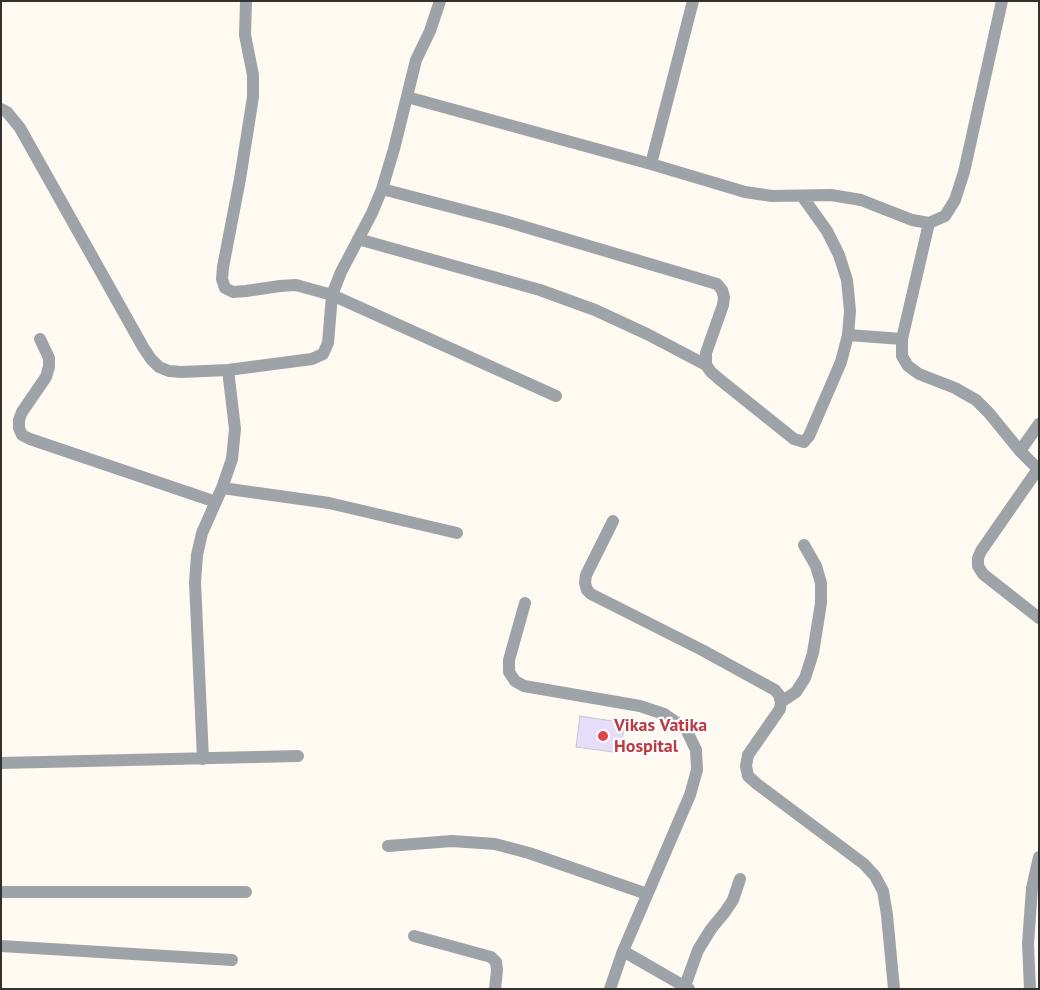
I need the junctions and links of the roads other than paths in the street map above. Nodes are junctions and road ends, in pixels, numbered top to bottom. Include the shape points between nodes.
1 (246, 1) edge
2 (440, 1) edge
3 (693, 1) edge
4 (1002, 1) edge
5 (407, 98) junction
6 (1, 109) edge
7 (651, 164) junction
8 (382, 189) junction
9 (802, 196) junction
10 (929, 223) junction
11 (358, 239) junction
12 (332, 295) junction
13 (848, 335) junction
14 (40, 339) dead end
15 (902, 339) junction
16 (706, 365) junction
17 (228, 370) junction
18 (556, 396) dead end
19 (1039, 424) edge
20 (1020, 451) junction
21 (1039, 469) edge
22 (222, 488) junction
23 (216, 502) junction
24 (613, 521) dead end
25 (457, 533) dead end
26 (804, 545) dead end
27 (525, 604) dead end
28 (1039, 618) edge
29 (781, 702) junction
30 (298, 756) dead end
31 (203, 759) junction
32 (1, 763) edge
33 (388, 846) dead end
34 (1039, 857) edge
35 (740, 879) dead end
36 (1, 892) edge
37 (246, 892) dead end
38 (647, 894) junction
39 (414, 936) dead end
40 (1, 946) edge
41 (623, 951) junction
42 (232, 960) dead end
43 (687, 987) edge
44 (496, 989) edge
45 (610, 989) edge
46 (894, 989) edge
47 (1030, 989) edge

1 - 12 street via 245,35 253,75 253,97 222,279 225,288 233,292 296,285
2 - 5 street via 416,60
3 - 7 street
4 - 10 street via 955,200 945,216
5 - 7 street
5 - 8 street
6 - 17 street via 20,128 151,359 169,371
7 - 9 street via 745,192
8 - 11 street
8 - 16 street via 717,284 724,297 723,306 706,353
9 - 10 street via 831,195 861,200 912,220
9 - 13 street via 827,231 839,255 847,280
10 - 15 street
11 - 12 street
11 - 16 street via 540,290 595,310
12 - 17 street via 328,342 323,354 312,359
12 - 18 street
13 - 15 street
13 - 16 street via 841,362 804,442 794,439
14 - 23 street via 49,358 49,367 46,377 22,412 19,428 22,435
15 - 20 street via 902,356 908,366 976,400
17 - 22 street via 235,429 232,459
19 - 20 street
20 - 21 street
21 - 28 street via 981,551 978,566 983,574
22 - 23 street
22 - 25 street via 329,503
23 - 31 street via 202,533 194,582
24 - 29 street via 586,575 586,590 775,690
26 - 29 street via 821,583 820,611 805,678 796,692
27 - 38 street via 509,660 509,672 515,681 524,686 640,706 664,714 686,729 696,750 697,770 690,795
29 - 46 street via 780,709 748,754 748,776 864,864 875,876 883,891
30 - 31 street
31 - 32 street
33 - 38 street via 452,841 496,844
34 - 47 street via 1032,888 1028,944
35 - 43 street via 733,900 698,950
36 - 37 street
38 - 41 street
39 - 44 street via 491,957 496,962
40 - 42 street
41 - 43 street
41 - 45 street

